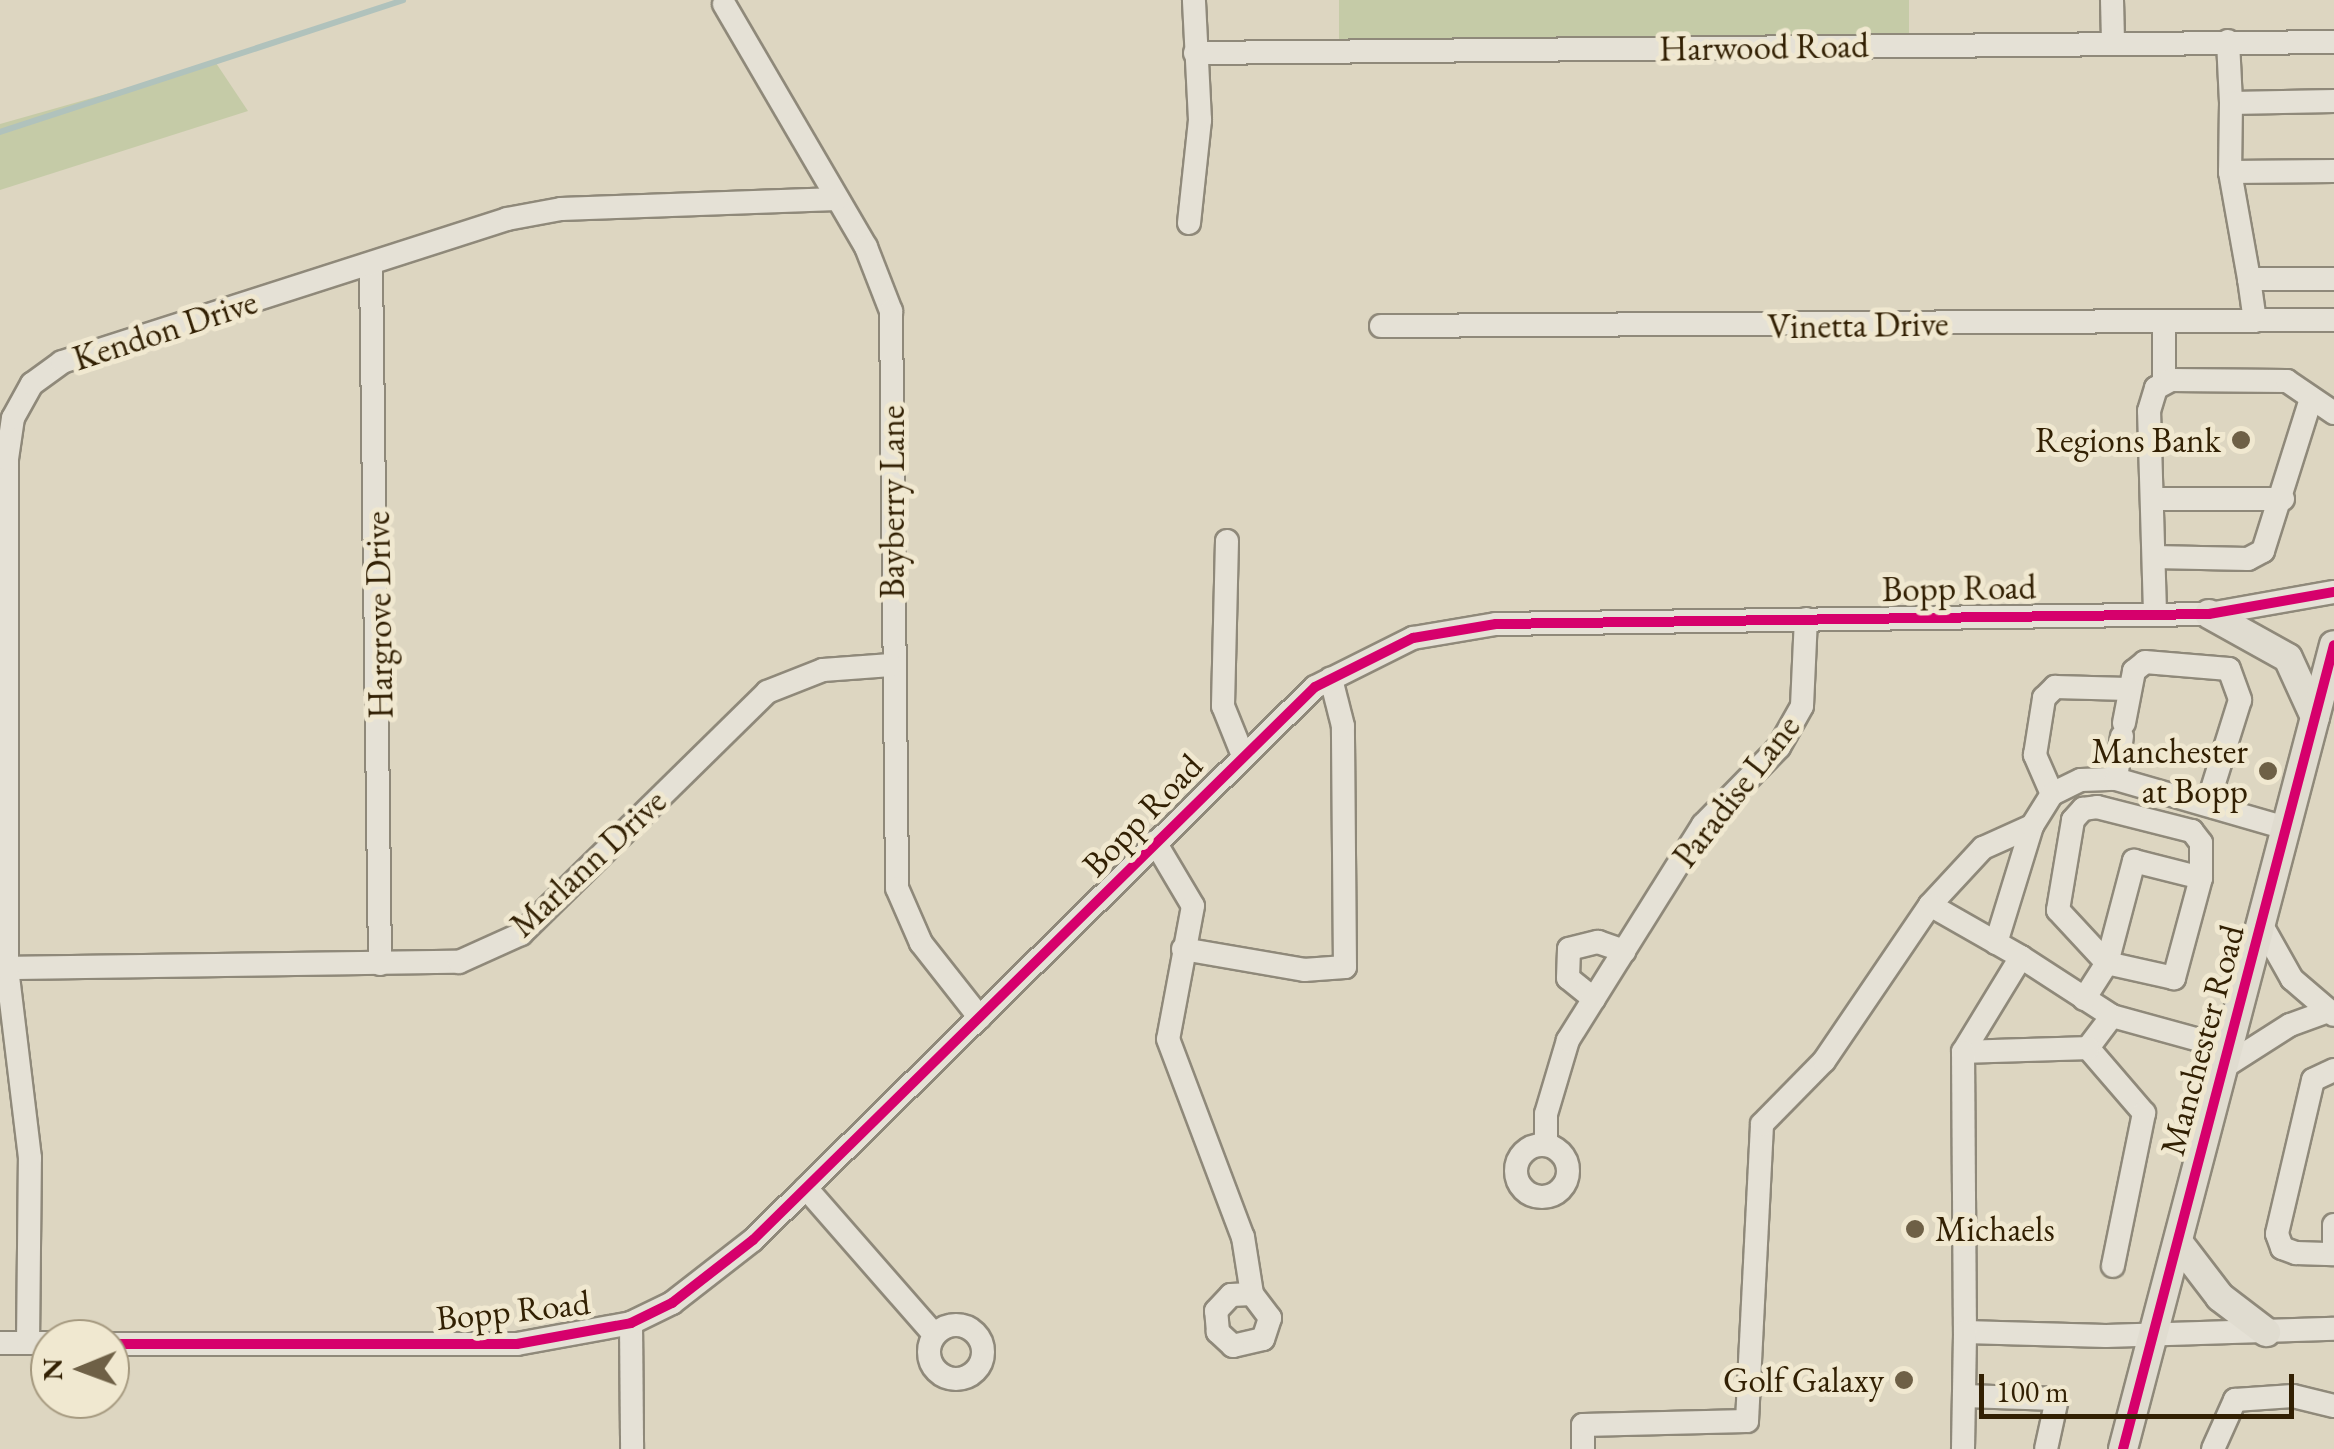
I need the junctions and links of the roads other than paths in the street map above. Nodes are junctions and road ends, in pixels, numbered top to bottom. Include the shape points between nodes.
1 (1194, 0) edge
2 (2112, 0) edge
3 (724, 4) dead end
4 (2228, 41) junction
5 (2112, 42) junction
6 (2334, 42) edge
7 (1195, 53) junction
8 (2334, 101) edge
9 (2231, 103) junction
10 (2334, 171) edge
11 (2230, 172) junction
12 (837, 199) junction
13 (1188, 223) dead end
14 (371, 267) junction
15 (2249, 279) junction
16 (2334, 279) edge
17 (2334, 320) edge
18 (2255, 321) junction
19 (2164, 322) junction
20 (1381, 326) dead end
21 (2164, 382) junction
22 (2311, 399) junction
23 (2334, 413) edge
24 (2153, 499) junction
25 (2283, 499) junction
26 (1226, 541) dead end
27 (2154, 558) junction
28 (2334, 592) edge
29 (2155, 612) junction
30 (2209, 614) junction
31 (1806, 618) junction
32 (2334, 645) edge
33 (891, 665) junction
34 (1331, 679) junction
35 (2128, 689) junction
36 (2315, 717) junction
37 (1242, 752) junction
38 (2116, 779) junction
39 (2052, 794) junction
40 (2208, 802) junction
41 (2032, 826) junction
42 (2286, 828) junction
43 (1156, 842) junction
44 (2201, 878) junction
45 (1930, 905) junction
46 (2261, 924) junction
47 (1996, 943) junction
48 (1183, 949) junction
49 (1624, 951) junction
50 (2021, 956) junction
51 (2107, 963) junction
52 (380, 964) junction
53 (7, 968) junction
54 (1594, 999) junction
55 (2084, 999) junction
56 (2330, 1013) edge
57 (2112, 1016) junction
58 (980, 1018) junction
59 (2088, 1048) junction
60 (1963, 1052) junction
61 (2226, 1057) junction
62 (2334, 1070) edge
63 (1546, 1145) dead end
64 (806, 1188) junction
65 (2334, 1225) edge
66 (2178, 1242) junction
67 (2334, 1252) edge
68 (2113, 1266) dead end
69 (1252, 1294) dead end
70 (38, 1319) edge
71 (631, 1323) junction
72 (2334, 1329) edge
73 (1965, 1332) junction
74 (2266, 1332) junction
75 (934, 1334) dead end
76 (2153, 1335) junction
77 (0, 1343) edge
78 (30, 1343) edge
79 (130, 1344) edge
80 (1964, 1396) junction
81 (2334, 1406) edge
82 (1642, 1423) junction
83 (632, 1449) edge
84 (1583, 1449) edge
85 (1642, 1449) edge
86 (1964, 1449) edge
87 (2046, 1449) edge
88 (2123, 1449) edge
89 (2213, 1449) edge

1 - 7 street
2 - 5 street
3 - 12 street, Bayberry Lane
4 - 5 street, Harwood Road
4 - 6 street, Harwood Road
4 - 9 street
5 - 7 street, Harwood Road
7 - 13 street via 1199,167
8 - 9 street
9 - 11 street
10 - 11 street
11 - 15 street
12 - 14 street, Kendon Drive via 562,209 506,219
12 - 33 street, Bayberry Lane via 866,247 890,311
14 - 52 street, Hargrove Drive
14 - 53 street, Kendon Drive via 62,362 32,384 14,418 7,459
15 - 16 street
15 - 18 street
17 - 18 street, Vinetta Drive
18 - 19 street, Vinetta Drive
19 - 20 street, Vinetta Drive
19 - 21 street
21 - 22 street via 2277,380
21 - 24 street via 2150,395
22 - 23 street
22 - 25 street
24 - 25 street
24 - 27 street
25 - 27 street via 2269,544 2257,556
26 - 37 street via 1223,706
27 - 29 street
28 - 30 street, Bopp Road
29 - 30 street, Bopp Road
29 - 31 street, Bopp Road
30 - 36 main road via 2288,658
31 - 34 street, Bopp Road via 1496,624 1414,638
31 - 49 street, Paradise Lane via 1802,706 1778,747 1702,825
32 - 36 main road, Manchester Road
33 - 52 street, Marlann Drive via 823,670 767,692 521,934 459,962
33 - 58 street, Bayberry Lane via 897,888 921,943
34 - 37 street, Bopp Road
34 - 48 street via 1344,726 1344,967 1288,968
35 - 38 street
35 - 39 street via 2055,687 2044,698 2036,755
35 - 40 street via 2145,662 2229,670 2240,700
36 - 42 main road, Manchester Road
37 - 43 street, Bopp Road
38 - 39 street via 2081,780
38 - 40 street
39 - 41 street
40 - 42 street
41 - 45 street via 1983,848
41 - 47 street
42 - 46 main road, Manchester Road
43 - 48 street via 1193,906
43 - 58 street, Bopp Road
44 - 51 street via 2174,978
44 - 51 street via 2134,861
44 - 51 street via 2202,842 2192,831 2096,806 2083,809 2069,836 2058,910
45 - 47 street
45 - 82 street via 1824,1061 1762,1124 1748,1421
46 - 56 street via 2292,978
46 - 61 main road, Manchester Road
47 - 50 street
48 - 69 street via 1168,1039 1243,1238
49 - 54 street, Paradise Lane
49 - 54 street via 1598,942 1569,949 1568,978
50 - 55 street
50 - 60 street
51 - 55 street
52 - 53 street, Marlann Drive
53 - 70 street, Kendon Drive via 30,1158
54 - 63 street, Paradise Lane via 1568,1040 1546,1114
55 - 57 street
56 - 61 street
57 - 59 street
57 - 61 street
58 - 64 street, Bopp Road
59 - 60 street
59 - 68 street via 2144,1113
60 - 73 street
61 - 66 main road, Manchester Road
62 - 67 street via 2313,1080 2277,1234 2282,1248 2296,1254
64 - 71 street, Bopp Road via 712,1275
64 - 75 street
65 - 67 street
66 - 74 main road via 2220,1297
66 - 76 main road, Manchester Road
71 - 79 street, Bopp Road via 517,1344 456,1347
71 - 83 street
72 - 74 street
73 - 76 street
73 - 80 street
74 - 76 street
76 - 88 main road, Manchester Road
77 - 78 street
80 - 86 street
80 - 87 street via 2058,1399
81 - 89 street via 2294,1396 2234,1400
82 - 84 street via 1583,1424
82 - 85 street

